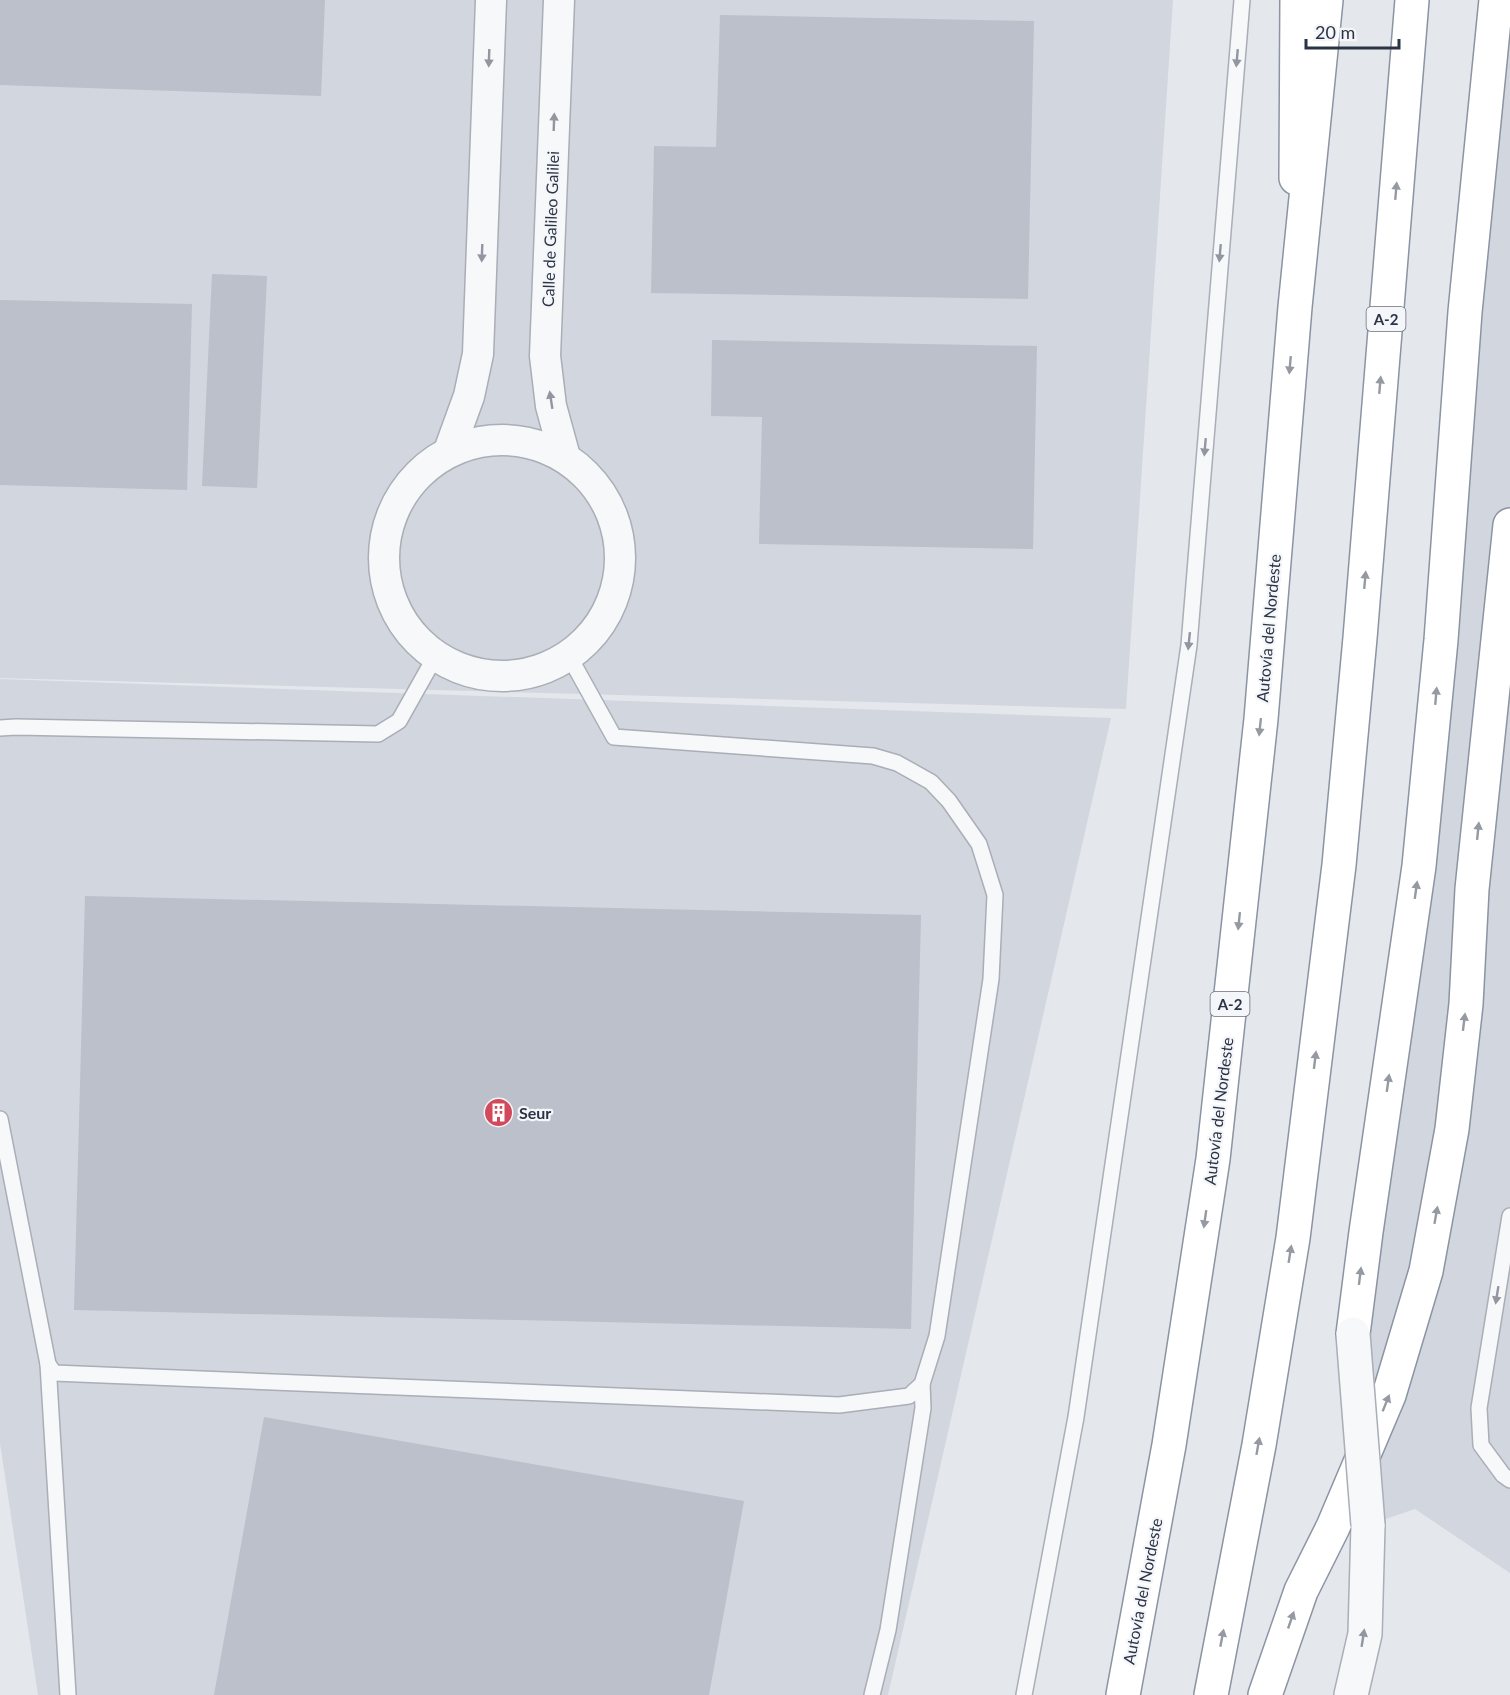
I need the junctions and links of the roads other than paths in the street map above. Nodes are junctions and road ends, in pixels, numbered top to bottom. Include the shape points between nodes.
1 (491, 0) edge
2 (559, 0) edge
3 (1242, 0) edge
4 (1297, 0) edge
5 (1326, 0) edge
6 (1412, 0) edge
7 (1496, 0) edge
8 (1295, 307) junction
9 (448, 451) junction
10 (565, 457) junction
11 (1510, 525) edge
12 (569, 656) junction
13 (435, 657) junction
14 (0, 728) edge
15 (0, 1119) edge
16 (1510, 1216) edge
17 (1353, 1334) joint
18 (48, 1364) junction
19 (922, 1384) junction
20 (1510, 1480) edge
21 (68, 1695) edge
22 (872, 1695) edge
23 (1024, 1695) edge
24 (1123, 1695) edge
25 (1210, 1695) edge
26 (1264, 1695) edge
27 (1352, 1695) edge

1 -> 9 street via 478,354 470,396
10 -> 2 street, Calle de Galileo Galilei via 551,406 545,356
3 -> 23 lane via 1189,645 1076,1417
4 - 8 highway
5 - 8 highway, A-2
25 -> 6 highway, A-2 via 1259,1445 1293,1238 1339,865
17 -> 7 highway via 1419,866 1441,640 1465,312
8 -> 24 highway, Autovía del Nordeste / A-2 via 1261,718 1213,1159 1169,1445
9 - 10 street via 491,440 528,442
9 - 13 street via 422,469 400,496 384,541 384,580 400,620
10 - 12 street via 596,484 614,518 621,556 615,594 595,632
26 -> 11 highway via 1301,1591 1334,1527 1389,1395 1426,1271 1452,1129 1465,1015 1472,889
12 - 13 street via 542,670 507,677 470,672
12 - 19 lane via 614,737 873,756 897,763 931,782 950,801 979,844 995,895 991,979 936,1336
13 - 14 lane via 399,721 378,734
15 - 18 lane
16 -> 20 lane via 1479,1408 1481,1445
27 -> 17 street, bridge via 1365,1634 1368,1525
18 - 19 lane via 54,1373 839,1405 909,1396
18 - 21 lane
19 - 22 lane via 924,1408 888,1630

